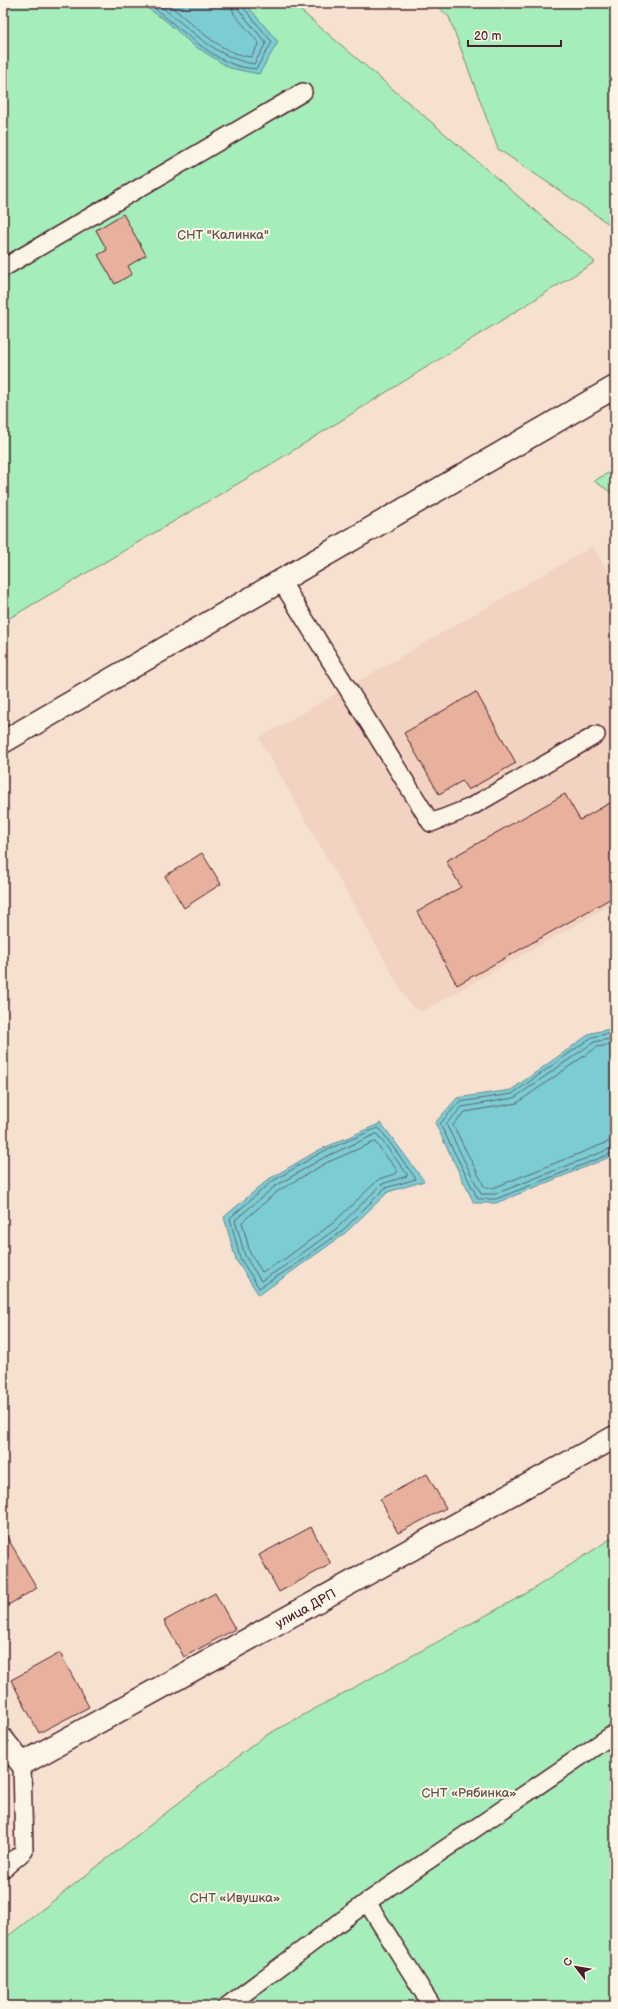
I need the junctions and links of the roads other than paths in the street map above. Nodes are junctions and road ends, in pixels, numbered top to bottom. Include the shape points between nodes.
1 (303, 92) dead end
2 (3, 268) edge
3 (615, 387) edge
4 (281, 581) junction
5 (596, 735) dead end
6 (3, 742) edge
7 (615, 1437) edge
8 (615, 1733) edge
9 (3, 1740) edge
10 (22, 1764) junction
11 (3, 1869) edge
12 (367, 1902) junction
13 (227, 2006) edge
14 (432, 2006) edge

1 - 2 lane
3 - 4 main road
4 - 5 lane via 431,823 469,808
4 - 6 main road
7 - 10 main road, улица ДРП
8 - 12 lane
9 - 10 main road
10 - 11 lane via 24,1851
12 - 13 lane
12 - 14 lane

